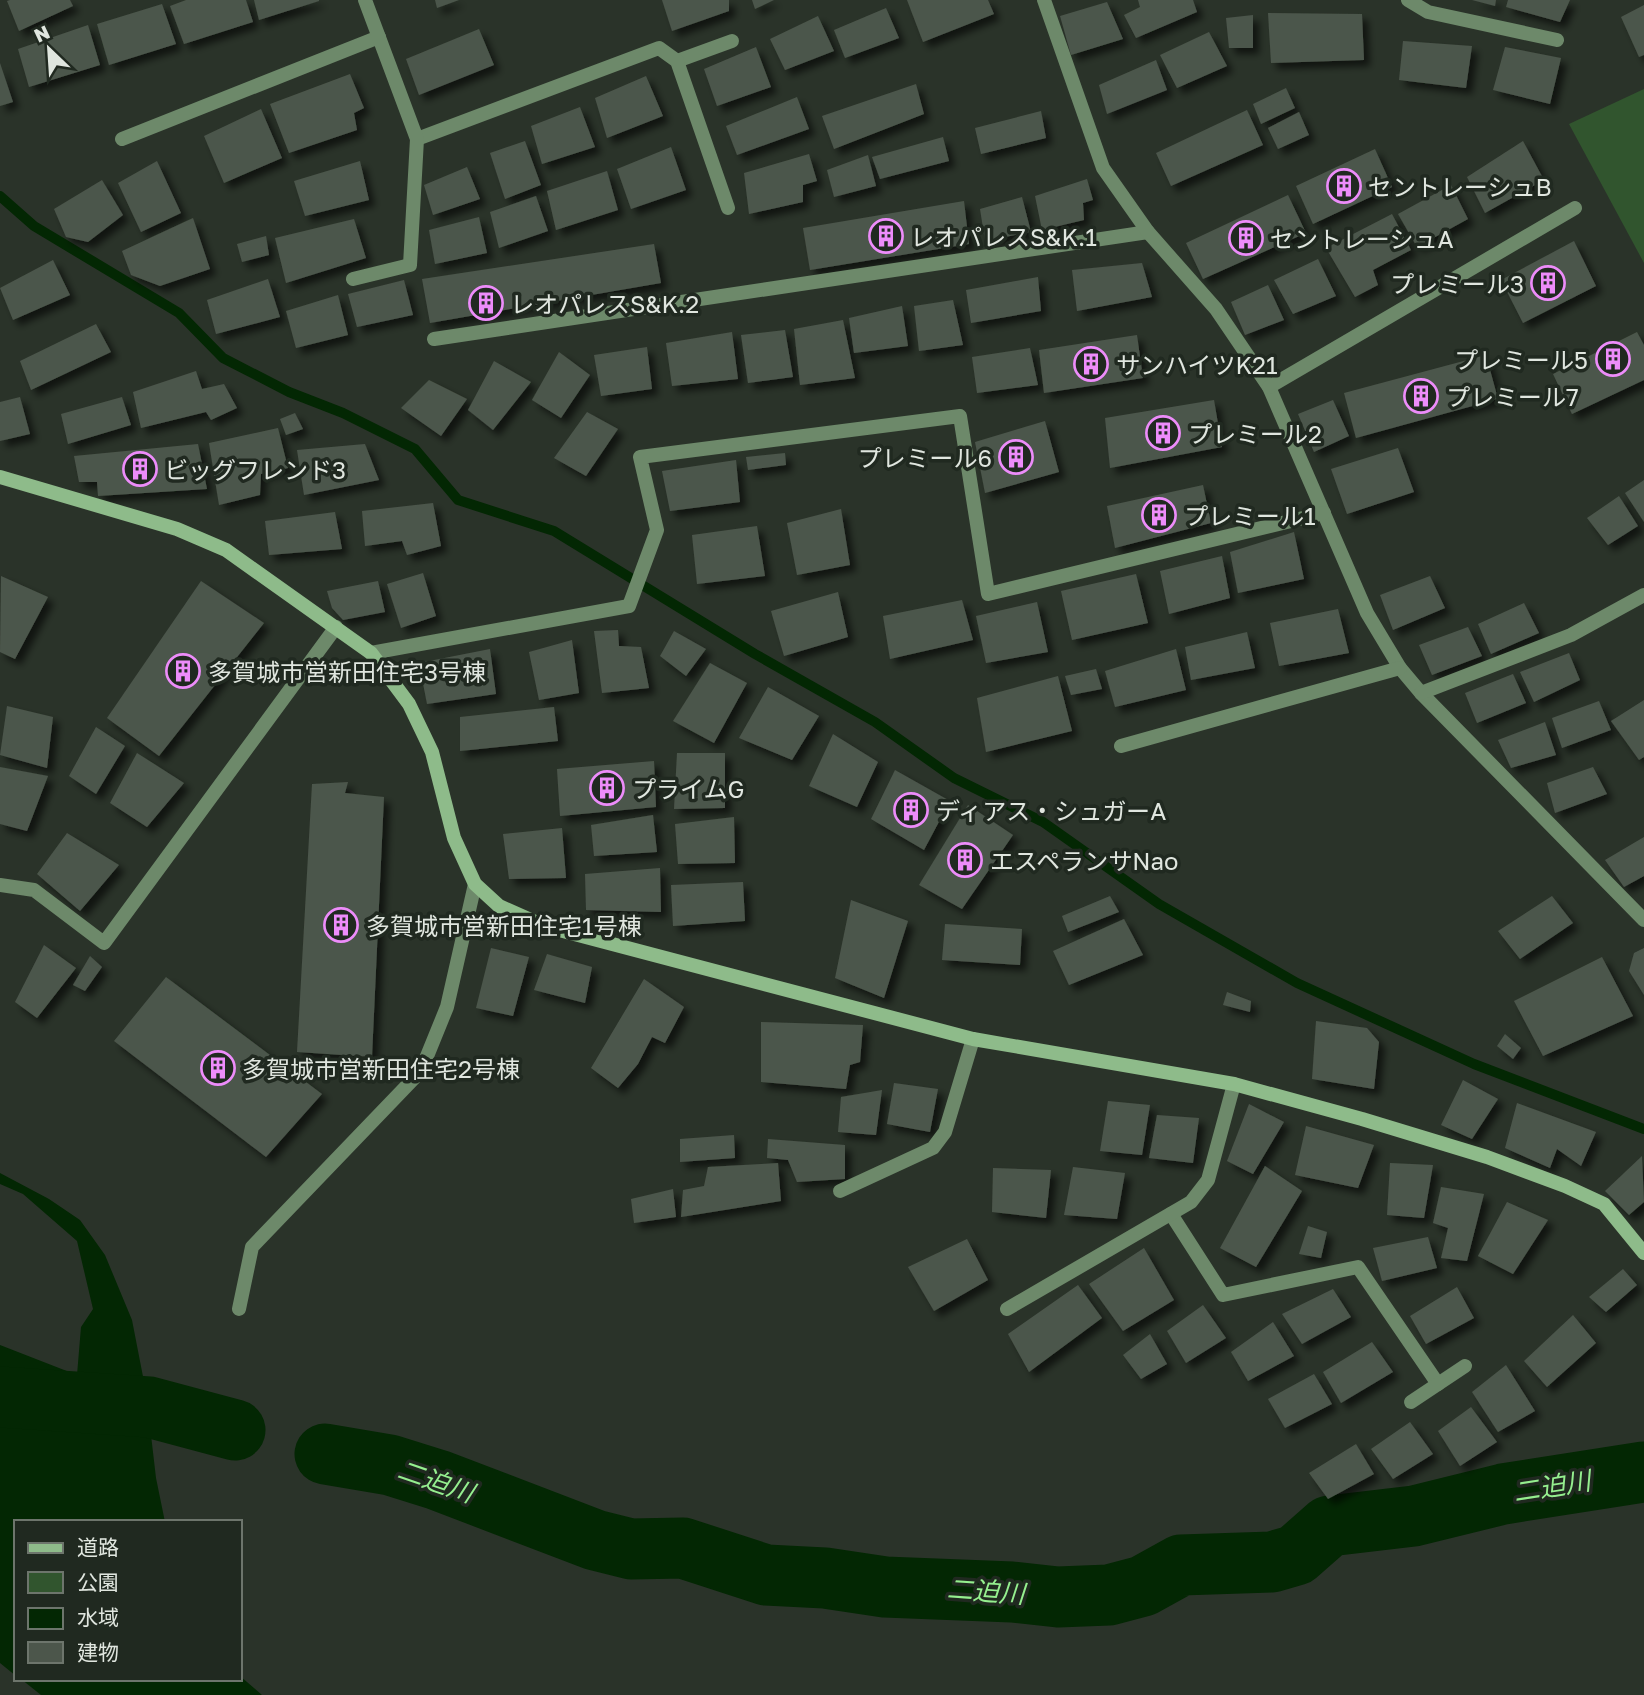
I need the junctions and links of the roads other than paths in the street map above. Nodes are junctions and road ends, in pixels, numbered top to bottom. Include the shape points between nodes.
1 (365, 0) edge
2 (1044, 0) edge
3 (1408, 0) edge
4 (379, 37) junction
5 (1557, 40) dead end
6 (732, 41) dead end
7 (677, 61) junction
8 (122, 139) dead end
9 (417, 139) junction
10 (728, 208) dead end
11 (1575, 208) dead end
12 (1147, 232) junction
13 (353, 279) dead end
14 (434, 339) dead end
15 (1269, 387) junction
16 (0, 477) edge
17 (1324, 513) junction
18 (1644, 595) edge
19 (336, 628) junction
20 (371, 653) junction
21 (1400, 668) junction
22 (1421, 693) junction
23 (1121, 746) dead end
24 (475, 884) junction
25 (0, 885) edge
26 (1644, 920) edge
27 (972, 1040) junction
28 (1234, 1084) junction
29 (840, 1191) dead end
30 (1171, 1214) junction
31 (1644, 1253) edge
32 (239, 1309) dead end
33 (1007, 1309) dead end
34 (1465, 1366) dead end
35 (1438, 1384) junction
36 (1410, 1402) dead end

1 - 4 street
2 - 12 street via 1103,168
3 - 5 street via 1428,12
4 - 8 street
4 - 9 street
6 - 7 street
7 - 9 street via 659,48
7 - 10 street
9 - 13 street via 410,265
11 - 15 street
12 - 14 street
12 - 15 street via 1216,309
15 - 17 street
16 - 19 street via 177,529 226,550
17 - 20 street via 988,594 960,416 640,457 657,530 629,606
17 - 21 street via 1367,613
18 - 22 street via 1572,635
19 - 20 street
19 - 25 street via 104,943 34,890
20 - 24 street via 409,704 432,752 454,838
21 - 22 street
21 - 23 street
22 - 26 street
24 - 27 street via 499,906 544,926
24 - 32 street via 447,1007 421,1071 252,1247
27 - 28 street
27 - 29 street via 945,1132 933,1148
28 - 30 street via 1208,1180 1191,1202
28 - 31 street via 1486,1157 1565,1186 1604,1204
30 - 33 street
30 - 35 street via 1223,1295 1359,1267
34 - 35 street
35 - 36 street

